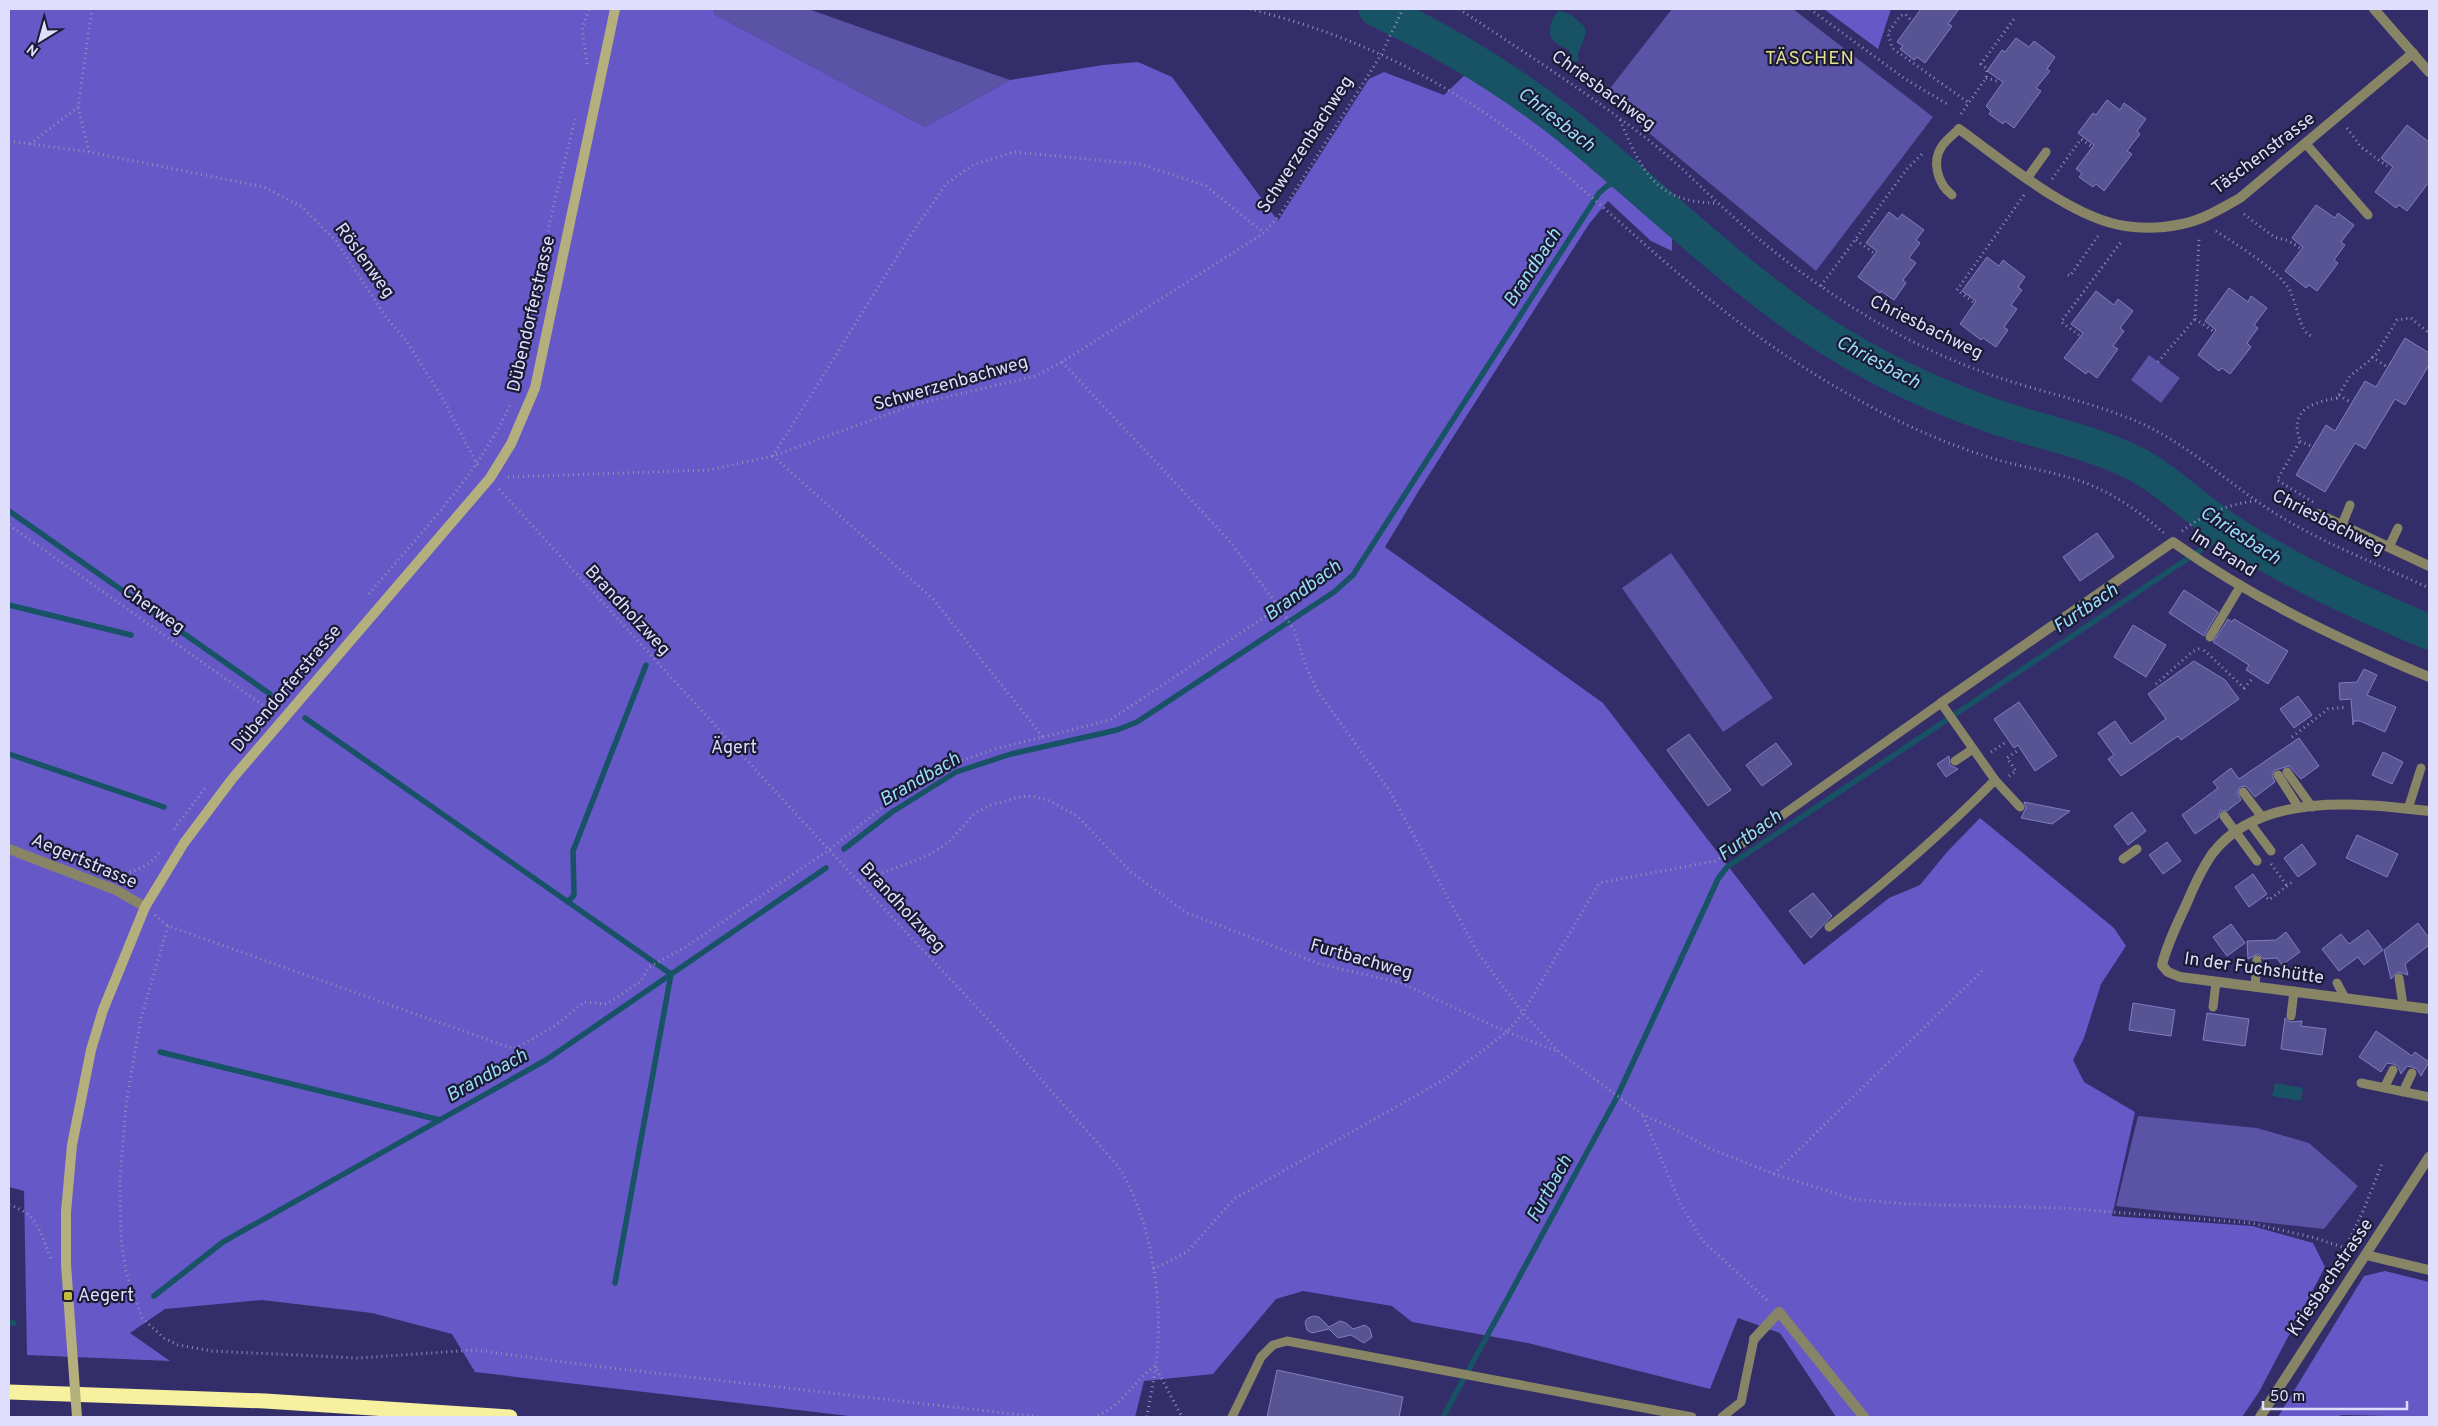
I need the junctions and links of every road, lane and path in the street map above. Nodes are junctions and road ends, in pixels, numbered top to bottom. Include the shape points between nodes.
1 (92, 9) edge
2 (589, 9) edge
3 (615, 9) edge
4 (1250, 9) edge
5 (1403, 9) edge
6 (1458, 9) edge
7 (1810, 9) edge
8 (2374, 9) edge
9 (1910, 18) dead end
10 (2014, 18) dead end
11 (2414, 54) junction
12 (1380, 56) junction
13 (587, 67) dead end
14 (2429, 72) edge
15 (1986, 78) junction
16 (2000, 82) dead end
17 (1969, 103) junction
18 (1949, 105) dead end
19 (78, 107) junction
20 (578, 110) dead end
21 (1960, 114) dead end
22 (1619, 117) junction
23 (2347, 128) dead end
24 (1959, 129) joint
25 (9, 140) edge
26 (30, 144) junction
27 (2306, 144) junction
28 (2091, 146) dead end
29 (1941, 148) junction
30 (89, 152) junction
31 (2046, 152) dead end
32 (2387, 166) dead end
33 (2028, 177) junction
34 (2052, 180) dead end
35 (2026, 192) dead end
36 (1952, 195) dead end
37 (1718, 203) junction
38 (2244, 214) dead end
39 (2368, 215) dead end
40 (2216, 231) dead end
41 (1264, 233) junction
42 (2098, 236) dead end
43 (2199, 238) dead end
44 (1856, 240) junction
45 (2121, 242) dead end
46 (2300, 248) dead end
47 (1874, 253) dead end
48 (2068, 275) dead end
49 (541, 282) dead end
50 (1821, 286) junction
51 (1973, 302) dead end
52 (2196, 318) junction
53 (2213, 331) dead end
54 (2429, 333) edge
55 (2079, 335) dead end
56 (2312, 336) dead end
57 (2372, 358) junction
58 (1062, 362) junction
59 (2158, 362) dead end
60 (2386, 366) dead end
61 (2339, 395) junction
62 (514, 396) dead end
63 (2350, 402) dead end
64 (2300, 441) junction
65 (2311, 446) dead end
66 (774, 456) junction
67 (477, 465) junction
68 (490, 478) junction
69 (2256, 500) junction
70 (2350, 506) dead end
71 (2318, 514) joint
72 (9, 525) edge
73 (2342, 525) junction
74 (2398, 528) dead end
75 (2179, 533) dead end
76 (2174, 542) junction
77 (2389, 547) junction
78 (2429, 566) edge
79 (2241, 585) junction
80 (2429, 588) edge
81 (366, 597) dead end
82 (1278, 608) junction
83 (2210, 637) dead end
84 (2202, 647) dead end
85 (2429, 677) edge
86 (2252, 679) dead end
87 (277, 703) dead end
88 (1943, 706) junction
89 (2347, 706) dead end
90 (270, 710) junction
91 (264, 718) dead end
92 (281, 720) junction
93 (2292, 736) dead end
94 (1043, 737) junction
95 (1973, 749) junction
96 (2017, 751) dead end
97 (1955, 761) dead end
98 (2421, 768) dead end
99 (1996, 782) junction
100 (206, 786) dead end
101 (2243, 792) dead end
102 (2020, 807) dead end
103 (2312, 807) junction
104 (2300, 808) junction
105 (2408, 809) junction
106 (2429, 811) edge
107 (2224, 816) dead end
108 (2262, 817) junction
109 (2250, 823) junction
110 (2236, 833) junction
111 (171, 834) dead end
112 (1740, 845) joint
113 (9, 849) edge
114 (2137, 849) dead end
115 (160, 850) dead end
116 (829, 850) junction
117 (2271, 851) dead end
118 (2123, 859) dead end
119 (2257, 861) dead end
120 (2271, 864) dead end
121 (859, 882) junction
122 (2292, 882) dead end
123 (2287, 886) junction
124 (116, 890) junction
125 (2267, 898) dead end
126 (145, 907) junction
127 (168, 926) junction
128 (1829, 927) dead end
129 (2257, 960) dead end
130 (1982, 971) dead end
131 (2399, 978) dead end
132 (2216, 982) junction
133 (2337, 983) dead end
134 (2255, 987) junction
135 (2294, 991) junction
136 (2345, 998) junction
137 (2403, 1005) junction
138 (2213, 1007) dead end
139 (2429, 1009) edge
140 (1524, 1013) junction
141 (2291, 1016) dead end
142 (1507, 1032) junction
143 (1560, 1053) junction
144 (2393, 1070) dead end
145 (2412, 1073) dead end
146 (2361, 1083) dead end
147 (2384, 1088) junction
148 (2403, 1092) junction
149 (2429, 1097) edge
150 (1643, 1115) junction
151 (2429, 1157) edge
152 (2383, 1161) dead end
153 (1774, 1174) junction
154 (9, 1205) edge
155 (2345, 1248) junction
156 (2366, 1254) junction
157 (52, 1262) dead end
158 (1153, 1269) junction
159 (2429, 1270) edge
160 (1756, 1290) dead end
161 (1754, 1339) joint
162 (1155, 1366) junction
163 (9, 1392) edge
164 (77, 1417) edge
165 (510, 1417) edge
166 (1040, 1417) edge
167 (1093, 1417) edge
168 (1147, 1417) edge
169 (1182, 1417) edge
170 (1232, 1417) edge
171 (1692, 1417) edge
172 (1722, 1417) edge
173 (1864, 1417) edge
174 (2260, 1417) edge

1 - 19 path
2 - 13 path via 582,28
3 - 68 street, Dübendorferstrasse via 535,388 511,444
4 - 12 path via 1318,29
5 - 12 path, Schwerzenbachweg
6 - 22 path, Chriesbachweg
7 - 18 path via 1905,79
8 - 11 street
9 - 17 path via 1905,14 1900,16 1888,33 1892,48
10 - 15 path via 1981,64 1987,69
11 - 14 street
11 - 27 street, Täschenstrasse
12 - 41 path, Schwerzenbachweg
12 - 76 path via 1434,81 1502,124 1746,329 1811,372 1875,409 1948,442 2009,464 2096,488 2125,503
15 - 16 path
15 - 17 path
17 - 21 path
19 - 26 path
19 - 30 path
20 - 49 path via 549,225
22 - 37 path, Chriesbachweg via 1691,175
22 - 37 path via 1633,153 1662,189 1689,202
23 - 32 path via 2361,147
24 - 29 lane
24 - 33 street, Täschenstrasse
25 - 26 path, Röslenweg
26 - 30 path, Röslenweg
27 - 33 street, Täschenstrasse via 2240,198 2207,216 2183,224 2154,228 2125,226 2097,218
27 - 39 lane
28 - 34 path via 2081,139
29 - 36 lane via 1937,162 1938,177 1944,189
29 - 44 path via 1925,151 1907,169
30 - 67 path, Röslenweg via 264,187 302,207 336,241 386,317 407,342 442,397
31 - 33 lane
35 - 51 path via 1957,290
37 - 50 path, Chriesbachweg
38 - 46 path via 2274,237
40 - 56 path via 2287,286 2294,297 2301,326
41 - 58 path, Schwerzenbachweg
41 - 66 path via 1206,186 1140,164 1014,152 973,165 946,184 910,236
42 - 48 path
43 - 52 path
44 - 47 path
44 - 50 path
45 - 55 path via 2061,322
50 - 69 path, Chriesbachweg via 1882,324 1947,358 2147,426
52 - 53 path
52 - 59 path
54 - 57 path via 2411,318 2397,320
57 - 60 path
57 - 61 path via 2350,376
58 - 66 path, Schwerzenbachweg via 1035,376 913,406
58 - 82 path via 1228,539
61 - 63 path
61 - 64 path via 2319,400 2298,418 2296,428
62 - 67 path
64 - 65 path
64 - 71 path via 2277,480 2315,503
66 - 68 path, Schwerzenbachweg via 709,470
66 - 94 path via 933,599
67 - 81 path
68 - 92 street, Dübendorferstrasse
68 - 116 path, Brandholzweg via 515,510
69 - 75 path via 2216,510
69 - 80 path, Chriesbachweg via 2313,534
70 - 73 lane
71 - 73 street
72 - 90 path, Cherweg
73 - 77 street
74 - 77 lane
76 - 79 street, Im Brand
76 - 88 street, Im Brand
77 - 78 street
79 - 83 lane
79 - 85 street, Im Brand via 2349,644
82 - 94 path via 1110,720
82 - 140 path via 1294,630 1318,692 1388,790 1478,953
84 - 86 path via 2244,688
87 - 90 path
88 - 95 lane
88 - 112 lane
89 - 93 path via 2328,709
90 - 91 path
90 - 92 path, Cherweg
92 - 126 street, Dübendorferstrasse via 184,844
94 - 116 path via 951,764 889,802
95 - 97 lane
95 - 99 lane
96 - 99 path via 2007,758 2016,771
98 - 105 lane
99 - 102 lane
99 - 128 lane via 1891,878
100 - 111 path
101 - 108 lane
103 - 104 street, In der Fuchshütte
103 - 104 lane via 2282,774
103 - 105 street, In der Fuchshütte via 2356,804
104 - 108 street, In der Fuchshütte
105 - 106 street, In der Fuchshütte
107 - 110 lane
108 - 109 street, In der Fuchshütte
109 - 110 street, In der Fuchshütte
109 - 117 lane
110 - 119 lane
110 - 132 street, In der Fuchshütte via 2212,854 2199,876 2162,965 2180,977
112 - 140 path via 1715,861 1599,883
113 - 124 street, Aegertstrasse
114 - 118 lane
115 - 124 path via 155,858 138,870 125,873
116 - 121 path, Brandholzweg
116 - 127 path via 684,948 659,960 649,967 640,981 607,1004 584,1002 555,1026 514,1049
120 - 123 path
121 - 142 path, Furtbachweg via 929,855 949,842 975,813 991,805 1033,796 1077,816 1131,872 1187,913 1320,964 1401,983
121 - 158 path, Brandholzweg via 984,1014 1118,1166 1137,1200
122 - 123 path
123 - 125 path via 2269,900
124 - 126 street, Aegertstrasse
126 - 127 path
126 - 164 street, Dübendorferstrasse, bridge via 103,1010 91,1050 72,1145 66,1255
127 - 166 path via 141,1018 133,1060 125,1113 120,1189 121,1240 128,1280 142,1318 164,1338 178,1345 212,1350 358,1358 474,1350
129 - 134 lane
130 - 153 path
131 - 137 lane
132 - 134 street, In der Fuchshütte
132 - 138 lane
133 - 136 lane
134 - 135 street, In der Fuchshütte
135 - 136 street, In der Fuchshütte
135 - 141 lane
136 - 137 street, In der Fuchshütte
137 - 139 street, In der Fuchshütte
140 - 142 path
140 - 143 path
142 - 143 path, Furtbachweg
142 - 158 path via 1445,1079 1234,1198 1187,1252
143 - 150 path
144 - 147 lane
145 - 148 lane
146 - 147 lane
147 - 148 lane
148 - 149 lane
150 - 153 path via 1709,1148
150 - 160 path via 1680,1203 1702,1240
151 - 156 street, Kriesbachstrasse
152 - 155 path
153 - 155 path via 1853,1199 1906,1204 2062,1208 2251,1223
154 - 157 path via 32,1216
155 - 156 path
156 - 159 street
156 - 174 street, Kriesbachstrasse
158 - 162 path, Brandholzweg via 1158,1317
161 - 172 lane via 1741,1402
161 - 173 street via 1779,1312
162 - 167 path via 1144,1374 1124,1399 1104,1414
162 - 168 path, Brandholzweg
162 - 169 path
163 - 165 highway via 265,1401
170 - 171 lane via 1261,1357 1273,1345 1287,1341

